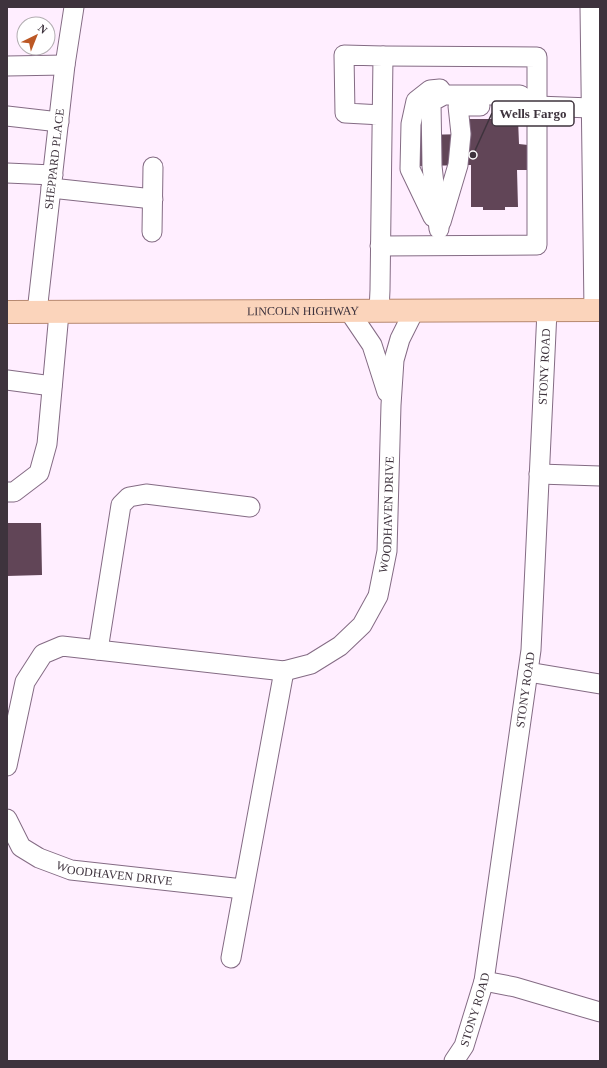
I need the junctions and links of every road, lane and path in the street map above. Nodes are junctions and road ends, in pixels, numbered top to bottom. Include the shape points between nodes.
1 (74, 7) edge
2 (590, 7) edge
3 (383, 56) junction
4 (7, 66) edge
5 (65, 66) junction
6 (537, 87) junction
7 (520, 95) junction
8 (537, 106) junction
9 (591, 108) junction
10 (382, 115) junction
11 (7, 116) edge
12 (59, 122) junction
13 (596, 130) edge
14 (153, 167) dead end
15 (7, 173) edge
16 (52, 181) junction
17 (153, 199) junction
18 (152, 232) dead end
19 (439, 238) junction
20 (380, 246) junction
21 (597, 310) edge
22 (349, 311) junction
23 (380, 311) junction
24 (414, 311) junction
25 (547, 311) junction
26 (7, 312) edge
27 (37, 312) junction
28 (58, 312) junction
29 (7, 380) edge
30 (52, 386) junction
31 (391, 405) junction
32 (539, 474) junction
33 (600, 476) edge
34 (7, 492) edge
35 (250, 507) dead end
36 (98, 650) junction
37 (284, 671) junction
38 (528, 672) junction
39 (600, 684) edge
40 (7, 766) edge
41 (7, 819) edge
42 (243, 889) junction
43 (231, 958) dead end
44 (484, 981) junction
45 (600, 1012) edge
46 (454, 1061) edge

1 - 5 street, SHEPPARD PLACE
2 - 9 street
3 - 6 street via 537,57
3 - 10 street
3 - 10 street via 344,55 345,113
4 - 5 street
5 - 12 street, SHEPPARD PLACE
6 - 8 street
6 - 19 street via 470,86 430,90 416,101 411,124 410,169
7 - 8 street
7 - 19 street via 510,105 458,106 461,134 458,166
7 - 19 street via 444,96 431,102 432,166
8 - 9 street
8 - 19 street via 537,245
9 - 13 street
10 - 20 street
11 - 12 street
12 - 16 street, SHEPPARD PLACE
13 - 21 street
14 - 17 street
15 - 16 street
16 - 17 street
16 - 27 street, SHEPPARD PLACE
17 - 18 street
19 - 20 street
20 - 23 street
21 - 25 main road, LINCOLN HIGHWAY
22 - 23 main road, LINCOLN HIGHWAY
22 - 28 main road, LINCOLN HIGHWAY
22 - 31 street via 372,345
23 - 24 main road, LINCOLN HIGHWAY
24 - 25 main road, LINCOLN HIGHWAY
24 - 31 street, WOODHAVEN DRIVE via 400,339 394,360
25 - 32 street, STONY ROAD
26 - 27 main road, LINCOLN HIGHWAY
27 - 28 main road, LINCOLN HIGHWAY
28 - 30 street
29 - 30 street
30 - 34 street via 47,444 40,473 14,492
31 - 37 street, WOODHAVEN DRIVE via 387,551 378,596 362,625 340,646 311,664
32 - 33 street
32 - 38 street, STONY ROAD
35 - 36 street via 146,494 129,497 121,505
36 - 37 street, WOODHAVEN DRIVE
36 - 40 street, WOODHAVEN DRIVE via 62,646 43,654 25,682
37 - 42 street
38 - 39 street
38 - 44 street, STONY ROAD
41 - 42 street, WOODHAVEN DRIVE via 21,847 38,858 71,870
42 - 43 street
44 - 45 street via 515,987
44 - 46 street, STONY ROAD via 464,1046

